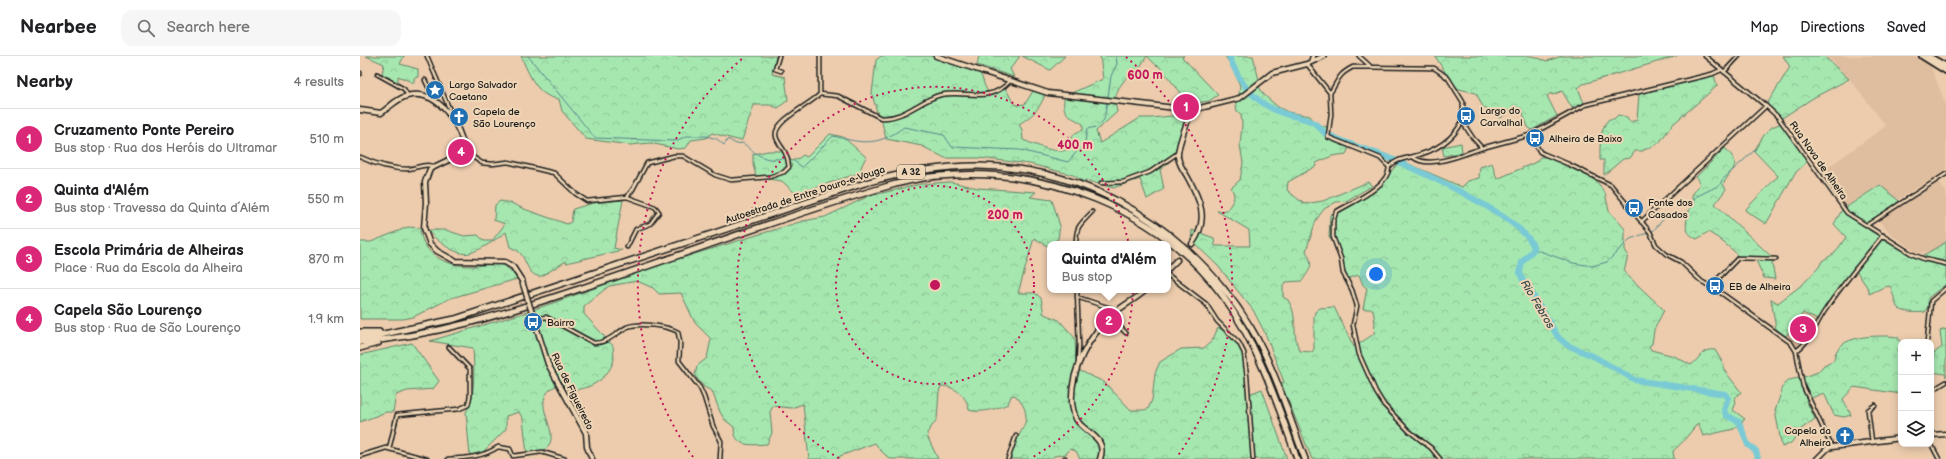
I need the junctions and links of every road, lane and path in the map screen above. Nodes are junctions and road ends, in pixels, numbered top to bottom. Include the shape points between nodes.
1 (426, 56) edge
2 (779, 56) edge
3 (820, 56) edge
4 (936, 56) edge
5 (1313, 56) edge
6 (1324, 56) edge
7 (1359, 56) edge
8 (1705, 56) edge
9 (1739, 56) edge
10 (1922, 56) edge
11 (1929, 56) edge
12 (1309, 63) junction
13 (1946, 65) edge
14 (1370, 66) junction
15 (781, 71) dead end
16 (1723, 71) junction
17 (1946, 71) edge
18 (377, 74) dead end
19 (425, 80) dead end
20 (1011, 81) junction
21 (1330, 93) junction
22 (820, 94) junction
23 (408, 96) junction
24 (431, 98) junction
25 (1766, 106) junction
26 (360, 110) edge
27 (1192, 110) junction
28 (449, 114) junction
29 (1463, 119) junction
30 (1530, 135) junction
31 (1482, 148) junction
32 (465, 152) junction
33 (1178, 153) junction
34 (360, 157) edge
35 (1413, 157) junction
36 (432, 166) junction
37 (1389, 167) junction
38 (1946, 174) edge
39 (1101, 183) dead end
40 (627, 197) junction
41 (1092, 212) dead end
42 (1641, 222) junction
43 (1867, 225) junction
44 (1883, 235) junction
45 (1076, 241) edge
46 (1167, 241) edge
47 (1171, 244) edge
48 (1192, 244) tunnel mouth
49 (627, 247) dead end
50 (1776, 259) dead end
51 (1177, 260) tunnel mouth
52 (1946, 264) edge
53 (1171, 266) edge
54 (1171, 277) edge
55 (1710, 287) junction
56 (1946, 288) edge
57 (1077, 293) edge
58 (1142, 293) edge
59 (1077, 297) junction
60 (1114, 313) junction
61 (535, 319) junction
62 (360, 332) edge
63 (394, 332) junction
64 (1126, 333) dead end
65 (360, 337) edge
66 (1927, 339) edge
67 (392, 340) junction
68 (360, 342) edge
69 (449, 347) dead end
70 (360, 348) edge
71 (1796, 351) junction
72 (1077, 365) junction
73 (1946, 382) edge
74 (1934, 390) edge
75 (1875, 405) dead end
76 (1946, 434) edge
77 (1934, 435) edge
78 (1016, 436) dead end
79 (1898, 438) edge
80 (1872, 442) junction
81 (1832, 447) junction
82 (1933, 447) edge
83 (389, 448) junction
84 (360, 456) edge
85 (513, 456) junction
86 (427, 459) edge
87 (448, 459) edge
88 (511, 459) edge
89 (565, 459) edge
90 (592, 459) edge
91 (720, 459) edge
92 (1008, 459) edge
93 (1100, 459) edge
94 (1253, 459) edge
95 (1297, 459) edge
96 (1305, 459) edge
97 (1440, 459) edge
98 (1817, 459) edge
99 (1939, 459) edge

1 - 28 street via 449,108
2 - 15 street via 776,70
3 - 22 street
4 - 20 street
5 - 12 street
6 - 12 street
7 - 14 street
8 - 16 street, Rua Nova de Alheira
9 - 16 street
10 - 17 main road
11 - 13 main road
12 - 21 street
12 - 27 street via 1276,72 1238,99
14 - 21 street via 1353,67 1344,72 1336,79
14 - 29 street via 1434,68 1448,78 1463,102
16 - 25 street, Rua Nova de Alheira
16 - 30 street via 1585,105
18 - 23 street via 404,89
19 - 24 street
20 - 22 street via 1003,89 990,94 940,95 898,117 880,118 838,96
20 - 27 street via 1048,93
21 - 37 street via 1328,137 1380,158
22 - 40 street via 776,129 775,135 786,153 789,167 784,172 769,177 731,180 715,175 686,157 674,156 647,162
23 - 24 street
23 - 26 street via 397,100 381,113
24 - 28 street
25 - 42 street
25 - 43 street, Rua Nova de Alheira via 1778,117 1844,210
27 - 33 street
28 - 32 street via 456,124
29 - 31 street via 1469,133
29 - 35 street via 1446,143
30 - 31 street
30 - 42 street via 1544,154 1611,185
31 - 35 street via 1464,155 1427,163 1419,162
32 - 36 street
32 - 40 street via 482,162 513,162 554,173 587,201
33 - 39 street via 1159,168 1145,174 1123,182
33 - 48 street via 1180,164 1201,207 1202,225
34 - 36 street via 387,167 409,169
35 - 37 street via 1396,161
36 - 61 street, Rua de Figueiredo, bridge via 425,182 424,223 430,244 455,261 505,262 513,267 522,281
37 - 97 street via 1389,174 1385,180 1336,212 1333,222 1334,238 1343,273 1357,306 1353,325 1356,347 1376,392 1399,421
38 - 43 street
40 - 49 street via 655,207 659,212 650,224 636,229
41 - 45 street via 1076,230
42 - 55 street via 1650,232 1656,245
43 - 44 street, Rua Nova de Alheira
44 - 52 street, Rua Nova de Alheira via 1912,254
44 - 71 street via 1826,309 1817,327 1802,347
46 - 67 highway, Autoestrada de Entre Douro-e-Vouga / A 32 via 1149,227 1098,200 1038,180 1004,175 938,176 892,185 498,315 456,327
47 - 95 highway, Autoestrada de Entre Douro-e-Vouga / A 32 via 1204,274 1222,295 1242,327 1264,369
50 - 55 street via 1738,258
51 - 53 street
54 - 94 street via 1206,304 1217,321 1239,343 1244,353
55 - 71 street via 1791,343
56 - 66 street via 1932,301
57 - 59 street
58 - 60 street
59 - 60 street via 1110,308
59 - 72 street
60 - 64 street
60 - 72 street via 1093,338
61 - 90 street, Rua de Figueiredo via 548,364 586,433 587,447
61 - 91 street via 546,317 594,342 602,343 635,325 670,328 678,332 679,360 704,397 713,426 721,441
62 - 63 highway, A 32
63 - 65 highway, A 32
63 - 96 highway, Autoestrada de Entre Douro-e-Vouga / A 32 via 455,319 501,305 885,177 944,168 979,166 1039,173 1113,198 1155,223 1197,257 1229,294 1252,329 1267,359
67 - 68 highway, A 32
67 - 70 highway, A 32
69 - 83 street via 471,372 468,405 459,409 397,414
71 - 81 street via 1804,386
72 - 93 street via 1073,384 1073,410 1079,423 1096,436 1101,445
73 - 74 street
75 - 80 street via 1868,410
76 - 77 street
78 - 92 street
79 - 80 street
80 - 81 street
81 - 98 street
82 - 99 street
83 - 84 street
83 - 86 street
85 - 87 street via 510,449 498,447 476,457
85 - 88 street
85 - 89 street via 542,452

